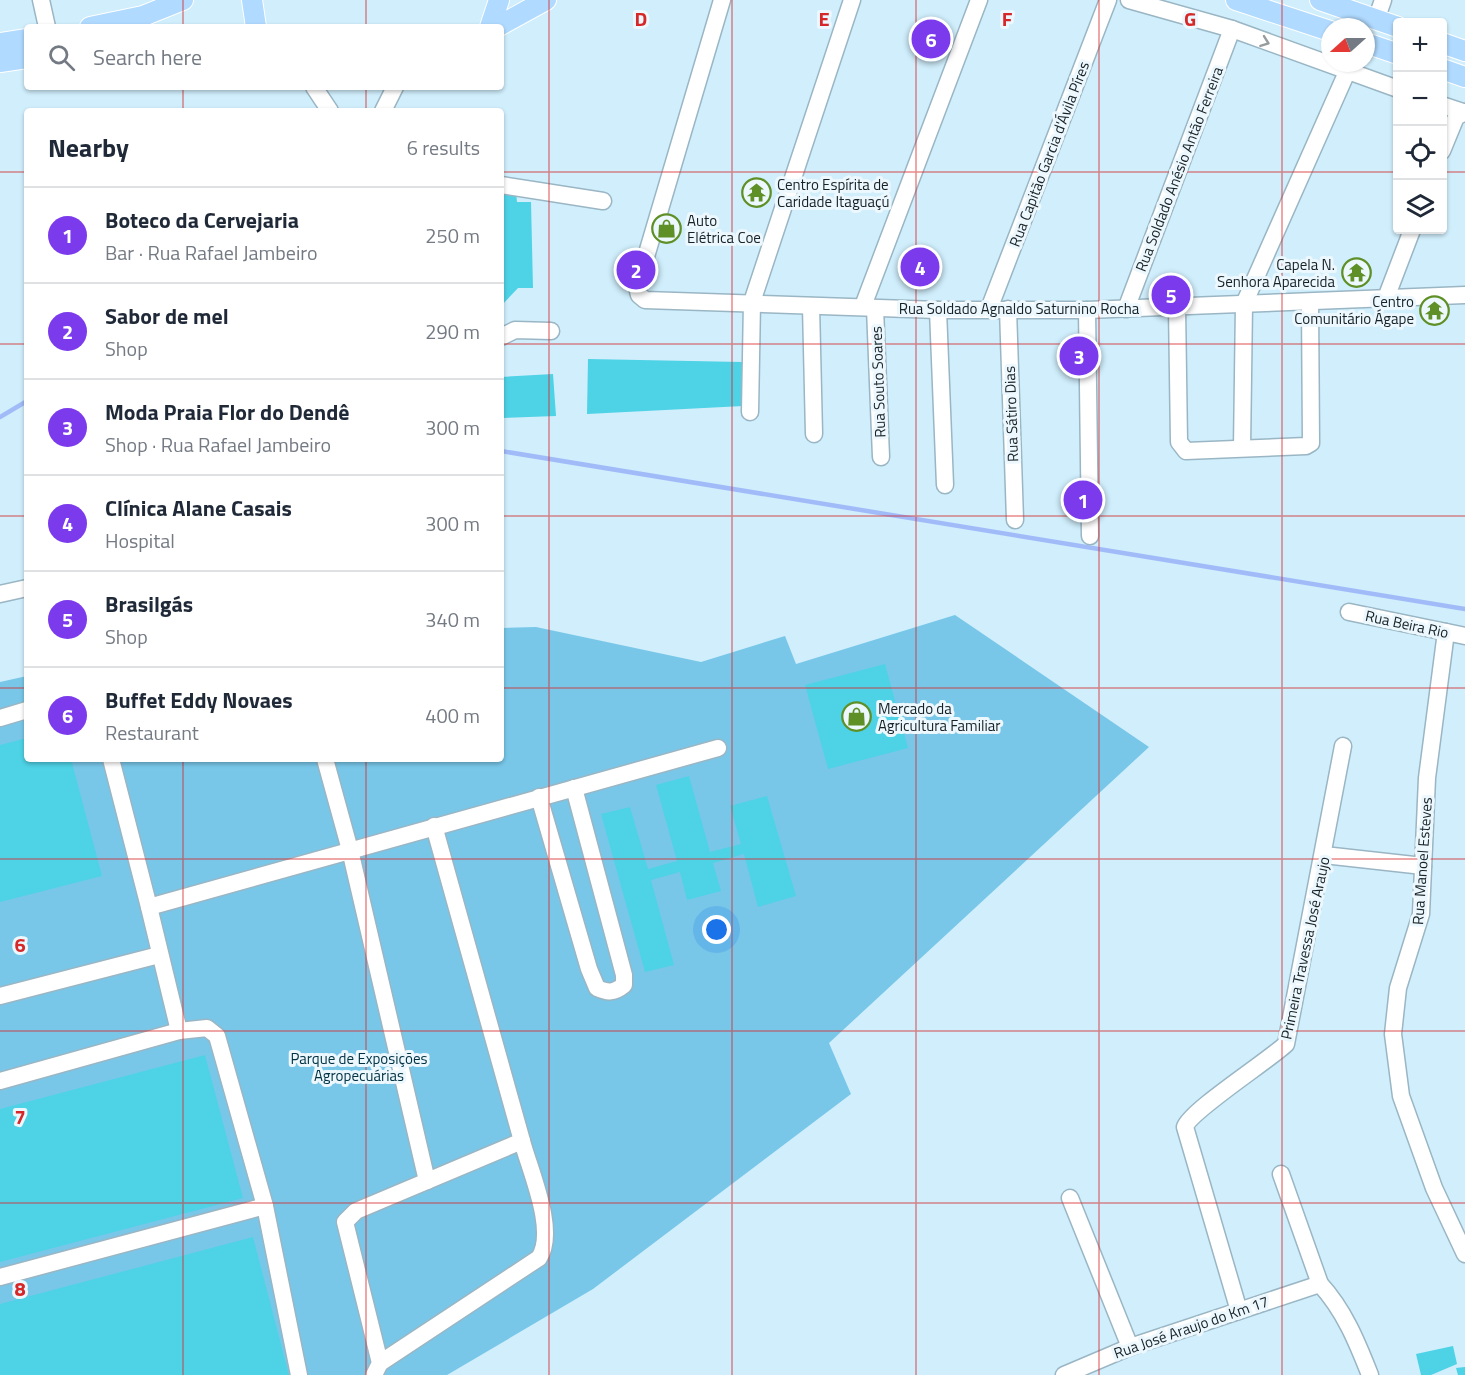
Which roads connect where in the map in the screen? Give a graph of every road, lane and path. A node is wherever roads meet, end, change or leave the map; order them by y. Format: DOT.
graph roads {
  1 [pos="41,0"];
  2 [pos="183,0"];
  3 [pos="252,0"];
  4 [pos="499,0"];
  5 [pos="546,0"];
  6 [pos="722,0"];
  7 [pos="852,0"];
  8 [pos="979,0"];
  9 [pos="1108,0"];
  10 [pos="1129,0"];
  11 [pos="1236,0"];
  12 [pos="1320,0"];
  13 [pos="1383,0"];
  14 [pos="1376,20"];
  15 [pos="46,24"];
  16 [pos="104,24"];
  17 [pos="256,24"];
  18 [pos="491,24"];
  19 [pos="502,24"];
  20 [pos="1393,25"];
  21 [pos="1321,28"];
  22 [pos="1232,29"];
  23 [pos="24,39"];
  24 [pos="0,43"];
  25 [pos="1447,44"];
  26 [pos="1375,46"];
  27 [pos="1465,51"];
  28 [pos="1393,52"];
  29 [pos="24,59"];
  30 [pos="1321,62"];
  31 [pos="0,63"];
  32 [pos="1447,70"];
  33 [pos="1347,72"];
  34 [pos="1465,77"];
  35 [pos="1393,87"];
  36 [pos="316,90"];
  37 [pos="394,90"];
  38 [pos="1447,106"];
  39 [pos="328,108"];
  40 [pos="384,108"];
  41 [pos="1464,112"];
  42 [pos="1447,141"];
  43 [pos="504,185"];
  44 [pos="603,201"];
  45 [pos="1410,234"];
  46 [pos="1465,295"];
  47 [pos="1386,298"];
  48 [pos="752,303"];
  49 [pos="1310,303"];
  50 [pos="1244,304"];
  51 [pos="811,306"];
  52 [pos="869,307"];
  53 [pos="1177,307"];
  54 [pos="989,309"];
  55 [pos="1008,309"];
  56 [pos="1126,309"];
  57 [pos="938,310"];
  58 [pos="1087,310"];
  59 [pos="551,331"];
  60 [pos="504,336"];
  61 [pos="750,412"];
  62 [pos="814,434"];
  63 [pos="1242,448"];
  64 [pos="881,457"];
  65 [pos="945,485"];
  66 [pos="1015,520"];
  67 [pos="1090,536"];
  68 [pos="24,589"];
  69 [pos="0,594"];
  70 [pos="1349,612"];
  71 [pos="1446,632"];
  72 [pos="1465,636"];
  73 [pos="24,711"];
  74 [pos="0,718"];
  75 [pos="1343,746"];
  76 [pos="718,748"];
  77 [pos="112,762"];
  78 [pos="326,762"];
  79 [pos="574,788"];
  80 [pos="539,797"];
  81 [pos="434,826"];
  82 [pos="350,850"];
  83 [pos="1324,855"];
  84 [pos="1423,866"];
  85 [pos="149,907"];
  86 [pos="159,955"];
  87 [pos="0,996"];
  88 [pos="180,1031"];
  89 [pos="0,1081"];
  90 [pos="522,1142"];
  91 [pos="1281,1174"];
  92 [pos="427,1180"];
  93 [pos="1070,1198"];
  94 [pos="265,1206"];
  95 [pos="1465,1254"];
  96 [pos="0,1277"];
  97 [pos="1320,1284"];
  98 [pos="1239,1311"];
  99 [pos="1130,1347"];
  100 [pos="377,1369"];
  101 [pos="299,1375"];
  102 [pos="1064,1375"];
  103 [pos="1370,1375"];
  1 -- 15 [label="street"];
  2 -- 16 [label="main road"];
  3 -- 17 [label="main road"];
  4 -- 18 [label="main road"];
  5 -- 19 [label="main road"];
  6 -- 48 [label="street, Rua Soldado Agnaldo Saturnino Rocha"];
  7 -- 48 [label="street"];
  8 -- 52 [label="street"];
  9 -- 54 [label="street, Rua Capitão Garcia d'Ávila Píres"];
  10 -- 22 [label="street"];
  11 -- 21 [label="main road"];
  12 -- 14 [label="main road"];
  13 -- 14 [label="street"];
  14 -- 20 [label="main road"];
  22 -- 30 [label="street, one-way"];
  22 -- 56 [label="street, Rua Soldado Anésio Antão Ferreira"];
  23 -- 24 [label="main road"];
  25 -- 27 [label="main road"];
  26 -- 28 [label="main road"];
  29 -- 31 [label="main road"];
  32 -- 34 [label="main road"];
  33 -- 35 [label="street"];
  33 -- 50 [label="street"];
  36 -- 39 [label="street"];
  37 -- 40 [label="street"];
  38 -- 41 [label="street"];
  41 -- 42 [label="street"];
  43 -- 44 [label="street"];
  45 -- 47 [label="street"];
  46 -- 47 [label="street, Rua Soldado Agnaldo Saturnino Rocha"];
  47 -- 49 [label="street, Rua Soldado Agnaldo Saturnino Rocha"];
  48 -- 51 [label="street, Rua Soldado Agnaldo Saturnino Rocha"];
  48 -- 61 [label="street"];
  49 -- 50 [label="street, Rua Soldado Agnaldo Saturnino Rocha"];
  49 -- 63 [label="street"];
  50 -- 53 [label="street, Rua Soldado Agnaldo Saturnino Rocha"];
  50 -- 63 [label="street"];
  51 -- 52 [label="street, Rua Soldado Agnaldo Saturnino Rocha"];
  51 -- 62 [label="street"];
  52 -- 57 [label="street, Rua Soldado Agnaldo Saturnino Rocha"];
  52 -- 64 [label="street, Rua Souto Soares"];
  53 -- 56 [label="street, Rua Soldado Agnaldo Saturnino Rocha"];
  53 -- 63 [label="street"];
  54 -- 55 [label="street, Rua Soldado Agnaldo Saturnino Rocha"];
  54 -- 57 [label="street, Rua Soldado Agnaldo Saturnino Rocha"];
  55 -- 58 [label="street, Rua Soldado Agnaldo Saturnino Rocha"];
  55 -- 66 [label="street, Rua Sátiro Dias"];
  56 -- 58 [label="street, Rua Soldado Agnaldo Saturnino Rocha"];
  57 -- 65 [label="street"];
  58 -- 67 [label="street"];
  59 -- 60 [label="street"];
  68 -- 69 [label="street"];
  70 -- 71 [label="street, Rua Beira Rio"];
  71 -- 72 [label="street, Rua Beira Rio"];
  71 -- 84 [label="street, Rua Manoel Esteves"];
  73 -- 74 [label="street"];
  75 -- 83 [label="street, Primeira Travessa José Araujo"];
  76 -- 79 [label="street"];
  77 -- 85 [label="street"];
  78 -- 82 [label="street"];
  79 -- 80 [label="street"];
  79 -- 80 [label="street"];
  80 -- 81 [label="street"];
  81 -- 82 [label="street"];
  81 -- 90 [label="street"];
  82 -- 85 [label="street"];
  82 -- 92 [label="street"];
  83 -- 84 [label="street"];
  83 -- 98 [label="street, Primeira Travessa José Araujo"];
  84 -- 95 [label="street, Rua Manoel Esteves"];
  85 -- 86 [label="street"];
  86 -- 87 [label="street"];
  86 -- 88 [label="street"];
  88 -- 89 [label="street"];
  88 -- 94 [label="street"];
  90 -- 92 [label="street"];
  90 -- 100 [label="street"];
  91 -- 97 [label="street"];
  92 -- 100 [label="street"];
  93 -- 99 [label="street"];
  94 -- 96 [label="street"];
  94 -- 101 [label="street"];
  97 -- 98 [label="street, Rua José Araujo do Km 17"];
  97 -- 103 [label="street"];
  98 -- 99 [label="street, Rua José Araujo do Km 17"];
  99 -- 102 [label="street, Rua José Araujo do Km 17"];
}
